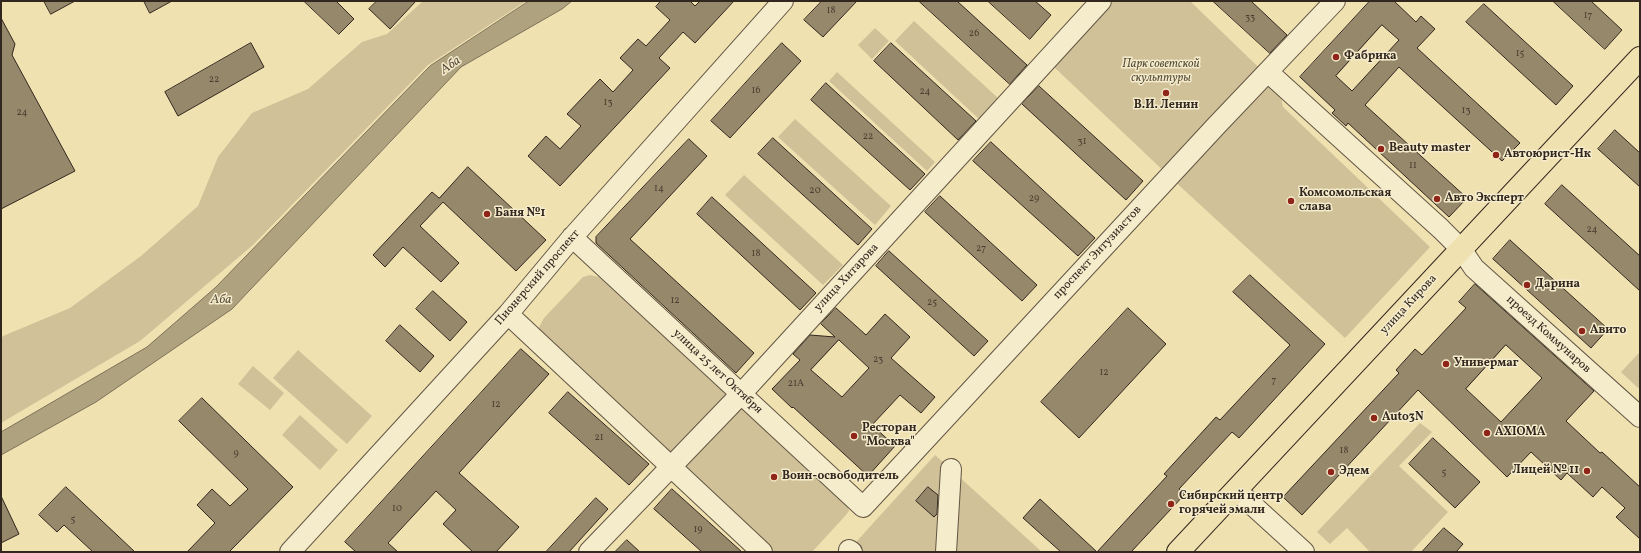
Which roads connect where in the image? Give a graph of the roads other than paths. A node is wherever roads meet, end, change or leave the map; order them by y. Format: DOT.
graph roads {
  1 [pos="783,1"];
  2 [pos="1101,1"];
  3 [pos="1335,1"];
  4 [pos="1640,58"];
  5 [pos="1268,72"];
  6 [pos="572,237"];
  7 [pos="1461,249"];
  8 [pos="508,314"];
  9 [pos="741,394"];
  10 [pos="1640,417"];
  11 [pos="670,467"];
  12 [pos="950,469"];
  13 [pos="1236,490"];
  14 [pos="863,507"];
  15 [pos="290,552"];
  16 [pos="589,552"];
  17 [pos="762,552"];
  18 [pos="946,552"];
  19 [pos="1178,552"];
  20 [pos="1304,552"];
  1 -- 6 [label="street, Пионерский проспект"];
  2 -- 9 [label="street, улица Хитарова"];
  3 -- 5 [label="street, проспект Энтузиастов"];
  4 -- 7 [label="main road, улица Кирова"];
  5 -- 7 [label="street, проезд Коммунаров"];
  5 -- 14 [label="street, проспект Энтузиастов"];
  6 -- 8 [label="street, Пионерский проспект"];
  6 -- 9 [label="street, улица 25 лет Октября"];
  7 -- 10 [label="street, проезд Коммунаров"];
  7 -- 13 [label="main road, улица Кирова"];
  8 -- 11 [label="street"];
  8 -- 15 [label="street, Пионерский проспект"];
  9 -- 11 [label="street, улица Хитарова"];
  9 -- 14 [label="street, улица 25 лет Октября"];
  11 -- 16 [label="street, улица Хитарова"];
  11 -- 17 [label="street"];
  12 -- 18 [label="street"];
  13 -- 19 [label="main road, улица Кирова"];
  13 -- 20 [label="street"];
}
